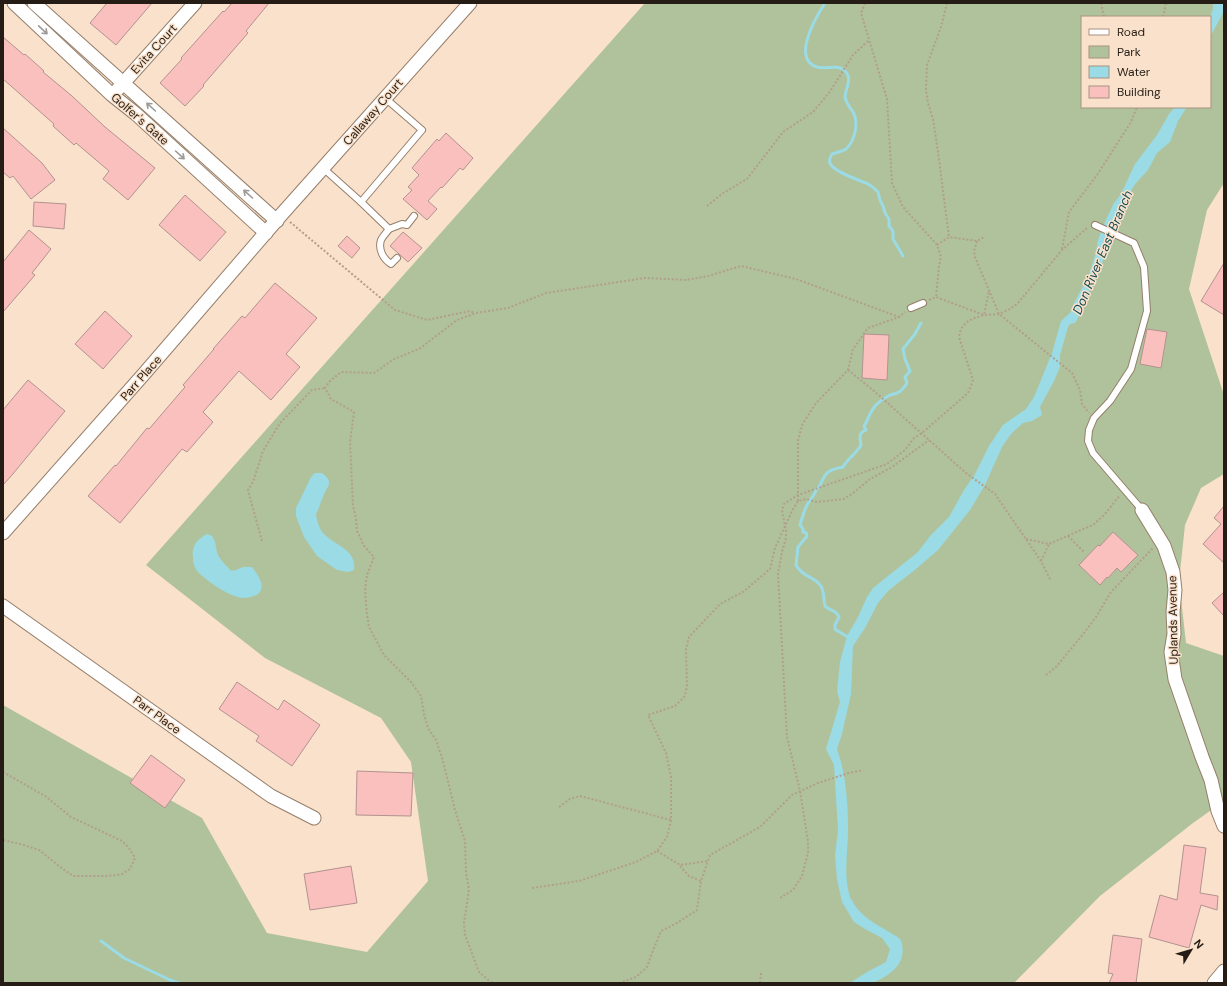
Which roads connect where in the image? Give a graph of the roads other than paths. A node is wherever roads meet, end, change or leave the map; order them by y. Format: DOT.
graph roads {
  1 [pos="14,3"];
  2 [pos="34,3"];
  3 [pos="195,3"];
  4 [pos="470,3"];
  5 [pos="123,82"];
  6 [pos="112,95"];
  7 [pos="385,98"];
  8 [pos="323,168"];
  9 [pos="361,202"];
  10 [pos="414,216"];
  11 [pos="279,218"];
  12 [pos="1095,225"];
  13 [pos="389,229"];
  14 [pos="266,232"];
  15 [pos="397,258"];
  16 [pos="923,303"];
  17 [pos="910,308"];
  18 [pos="1142,510"];
  19 [pos="3,533"];
  20 [pos="3,606"];
  21 [pos="314,818"];
  22 [pos="1224,826"];
  23 [pos="1224,971"];
  24 [pos="1214,983"];
  1 -- 6 [label="street, Golfer's Gate, one-way"];
  2 -- 5 [label="street, Golfer's Gate"];
  3 -- 5 [label="street, Evita Court"];
  4 -- 7 [label="street, Callaway Court"];
  5 -- 6 [label="street, Evita Court"];
  11 -- 5 [label="street, Golfer's Gate, one-way"];
  6 -- 14 [label="street, Golfer's Gate, one-way"];
  7 -- 8 [label="street, Callaway Court"];
  7 -- 9 [label="lane"];
  8 -- 9 [label="lane"];
  8 -- 11 [label="street, Callaway Court"];
  9 -- 13 [label="lane"];
  10 -- 13 [label="lane"];
  11 -- 14 [label="street, Parr Place"];
  12 -- 18 [label="lane"];
  13 -- 15 [label="lane"];
  14 -- 19 [label="street, Parr Place"];
  16 -- 17 [label="lane"];
  18 -- 22 [label="street, Uplands Avenue"];
  20 -- 21 [label="street, Parr Place"];
  23 -- 24 [label="street"];
}
